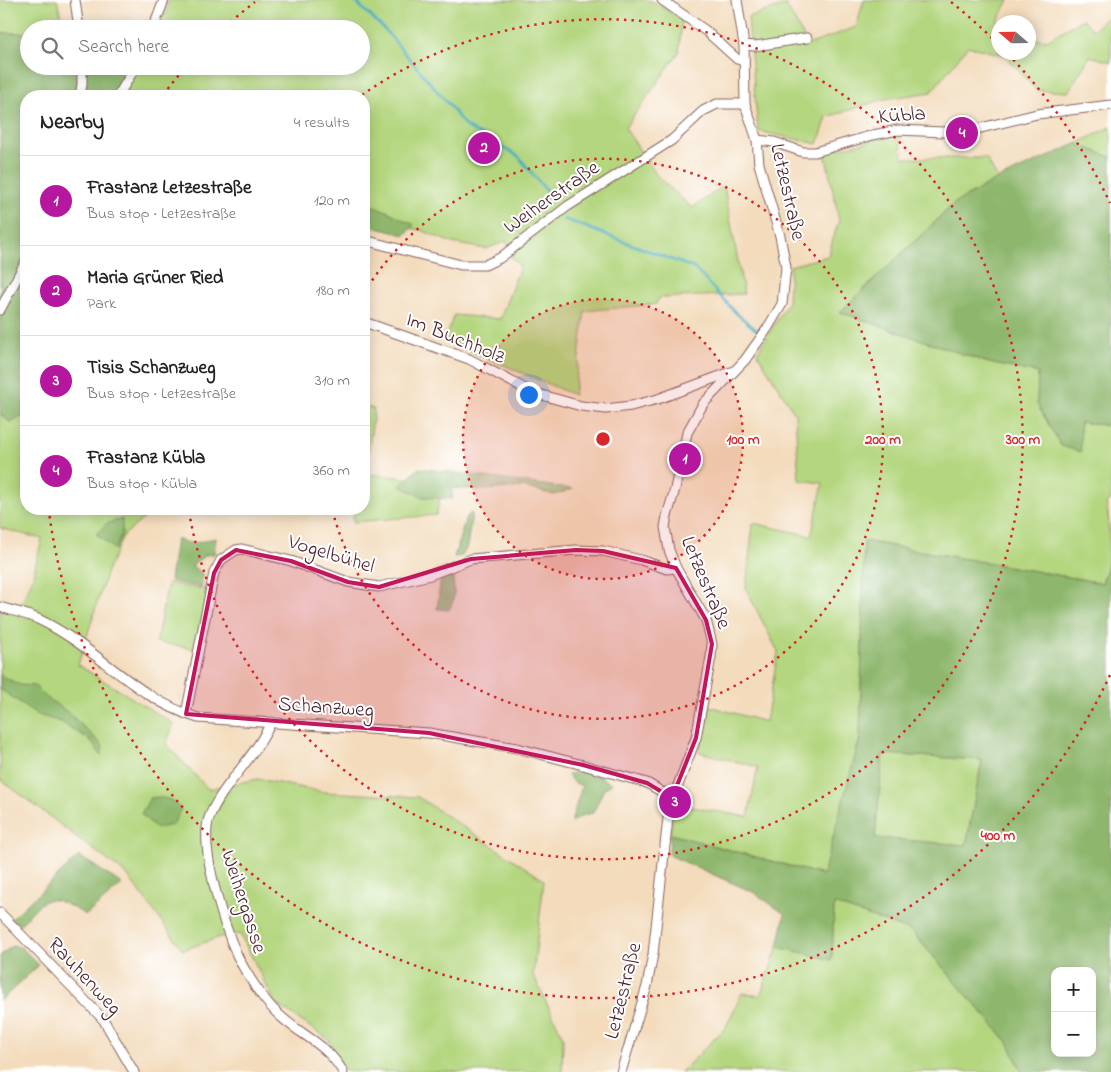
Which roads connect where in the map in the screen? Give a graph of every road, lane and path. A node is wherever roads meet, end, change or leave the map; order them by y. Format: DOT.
graph roads {
  1 [pos="75,0"];
  2 [pos="164,0"];
  3 [pos="662,0"];
  4 [pos="737,0"];
  5 [pos="78,20"];
  6 [pos="156,20"];
  7 [pos="807,38"];
  8 [pos="744,45"];
  9 [pos="744,61"];
  10 [pos="81,75"];
  11 [pos="131,75"];
  12 [pos="80,90"];
  13 [pos="122,90"];
  14 [pos="745,104"];
  15 [pos="1111,105"];
  16 [pos="757,140"];
  17 [pos="370,242"];
  18 [pos="20,272"];
  19 [pos="0,310"];
  20 [pos="370,324"];
  21 [pos="734,371"];
  22 [pos="676,568"];
  23 [pos="0,607"];
  24 [pos="186,714"];
  25 [pos="271,722"];
  26 [pos="672,798"];
  27 [pos="0,912"];
  28 [pos="134,1072"];
  29 [pos="343,1072"];
  30 [pos="621,1072"];
  1 -- 5 [label="street"];
  2 -- 6 [label="street"];
  3 -- 9 [label="street"];
  4 -- 8 [label="street, Letzestraße"];
  7 -- 8 [label="street"];
  8 -- 9 [label="street, Letzestraße"];
  9 -- 14 [label="street, Letzestraße"];
  10 -- 12 [label="street"];
  11 -- 13 [label="street"];
  14 -- 16 [label="street, Letzestraße"];
  14 -- 17 [label="street, Weiherstraße"];
  15 -- 16 [label="street, Kübla"];
  16 -- 21 [label="street, Letzestraße"];
  18 -- 19 [label="street"];
  20 -- 21 [label="street, Im Buchholz"];
  21 -- 22 [label="street, Letzestraße"];
  22 -- 24 [label="street, Vogelbühel"];
  22 -- 26 [label="street, Letzestraße"];
  23 -- 24 [label="street, Schanzweg"];
  24 -- 25 [label="street, Schanzweg"];
  25 -- 26 [label="street, Schanzweg"];
  25 -- 29 [label="street, Weihergasse"];
  26 -- 30 [label="street, Letzestraße"];
  27 -- 28 [label="street, Rauhenweg"];
}
